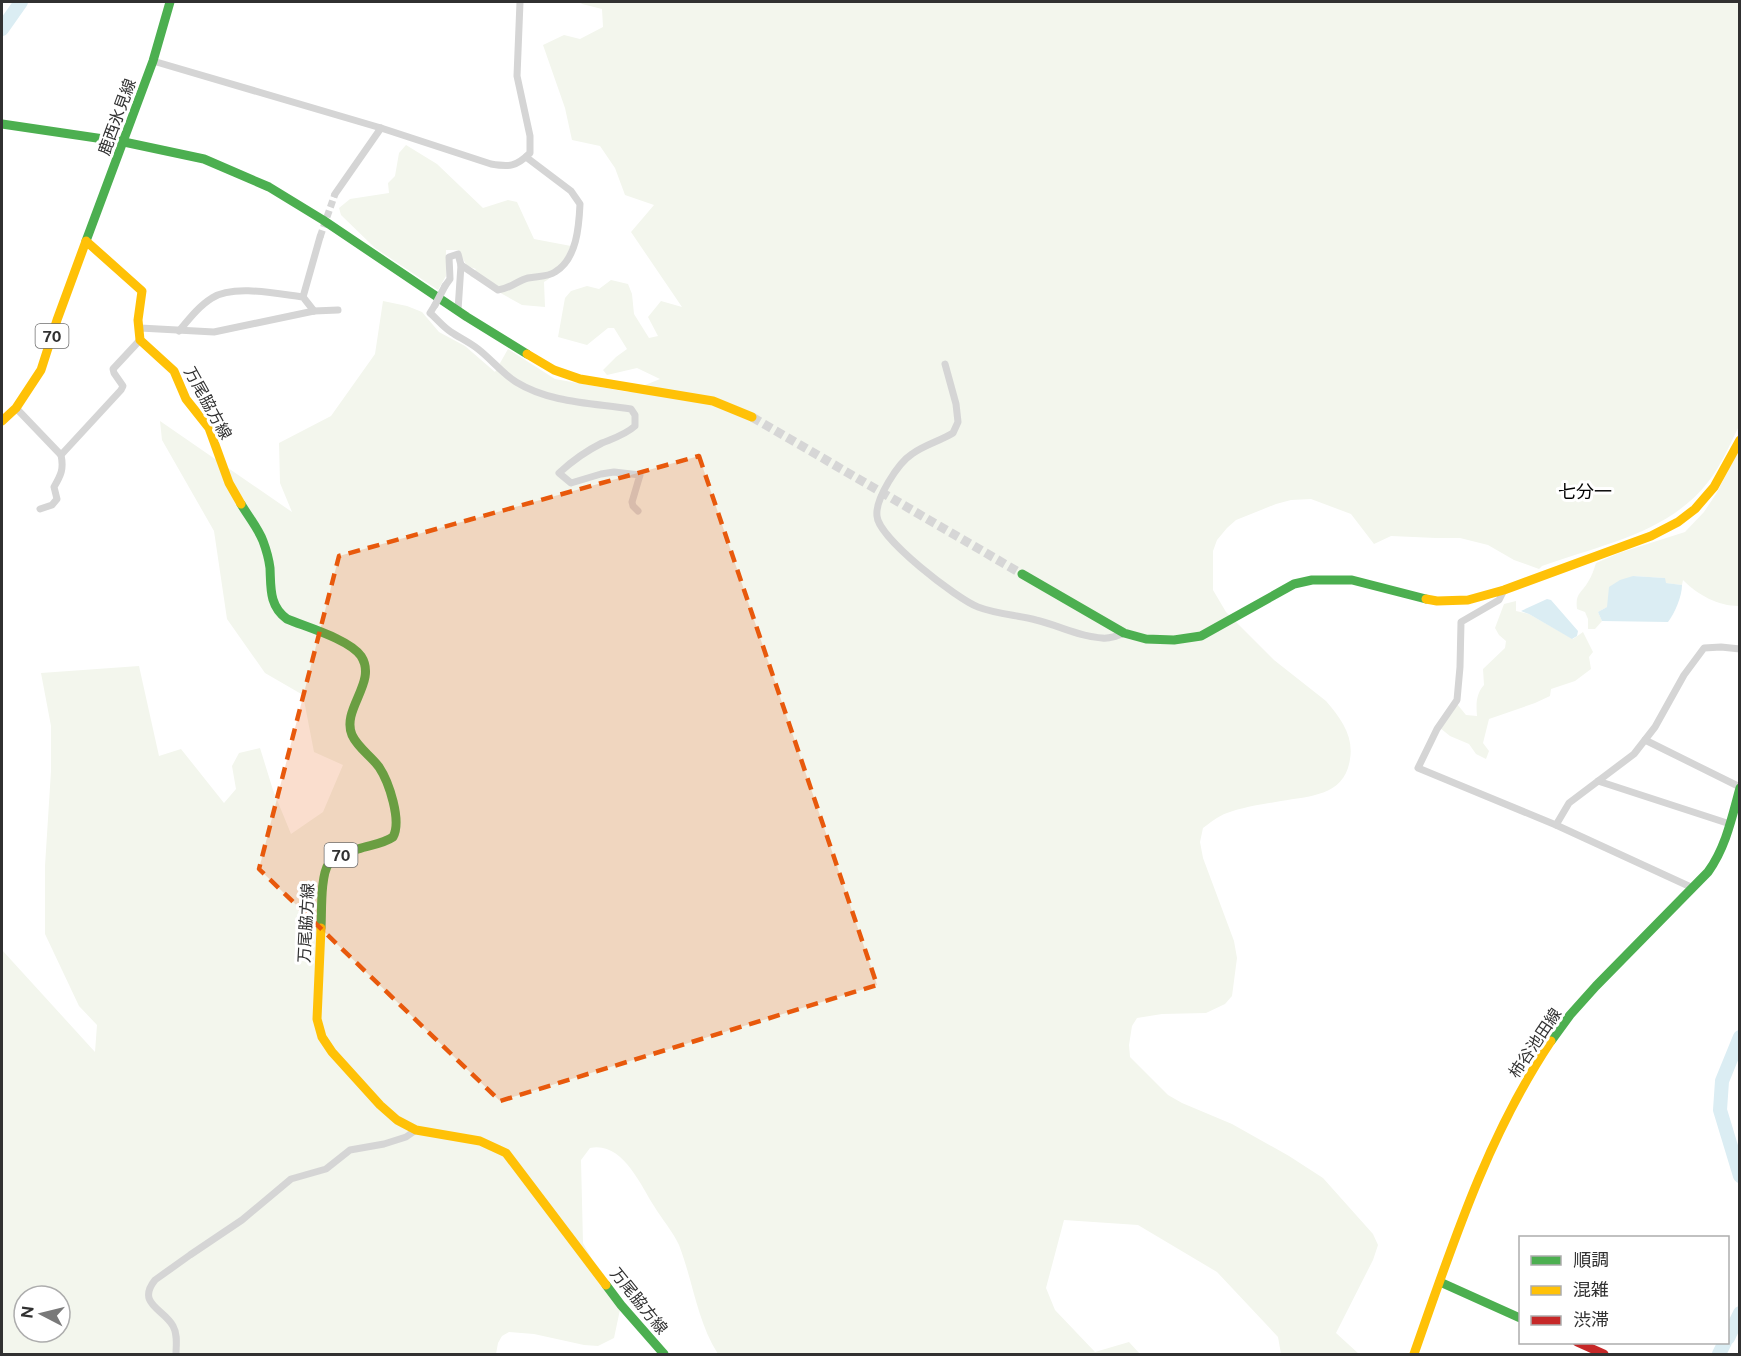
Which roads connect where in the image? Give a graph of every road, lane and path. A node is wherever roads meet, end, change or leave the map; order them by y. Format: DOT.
graph roads {
  1 [pos="170,2"];
  2 [pos="520,2"];
  3 [pos="153,61"];
  4 [pos="2,124"];
  5 [pos="381,128"];
  6 [pos="124,142"];
  7 [pos="526,157"];
  8 [pos="335,194"];
  9 [pos="320,237"];
  10 [pos="86,241"];
  11 [pos="461,265"];
  12 [pos="303,297"];
  13 [pos="338,310"];
  14 [pos="458,310"];
  15 [pos="314,311"];
  16 [pos="140,328"];
  17 [pos="179,331"];
  18 [pos="140,340"];
  19 [pos="945,364"];
  20 [pos="16,408"];
  21 [pos="752,417"];
  22 [pos="2,421"];
  23 [pos="1740,440"];
  24 [pos="61,455"];
  25 [pos="40,509"];
  26 [pos="638,511"];
  27 [pos="1022,574"];
  28 [pos="1503,590"];
  29 [pos="1124,633"];
  30 [pos="1740,649"];
  31 [pos="1645,740"];
  32 [pos="1598,781"];
  33 [pos="1740,788"];
  34 [pos="1730,824"];
  35 [pos="1556,825"];
  36 [pos="1693,888"];
  37 [pos="416,1130"];
  38 [pos="1440,1282"];
  39 [pos="1519,1317"];
  40 [pos="1582,1344"];
  41 [pos="176,1354"];
  42 [pos="664,1354"];
  43 [pos="1414,1354"];
  44 [pos="1604,1354"];
  1 -- 3 [label="main road, 鹿西氷見線"];
  2 -- 7 [label="street"];
  3 -- 5 [label="street"];
  3 -- 6 [label="main road, 鹿西氷見線"];
  4 -- 6 [label="main road"];
  5 -- 7 [label="street"];
  5 -- 8 [label="street"];
  6 -- 10 [label="main road, 鹿西氷見線"];
  6 -- 14 [label="main road"];
  7 -- 11 [label="street"];
  9 -- 12 [label="street"];
  10 -- 16 [label="main road"];
  10 -- 20 [label="main road, 70"];
  11 -- 14 [label="street"];
  11 -- 26 [label="street, bridge"];
  12 -- 15 [label="street"];
  12 -- 17 [label="street"];
  13 -- 15 [label="street"];
  14 -- 21 [label="main road"];
  15 -- 17 [label="street"];
  16 -- 17 [label="street"];
  16 -- 18 [label="main road"];
  18 -- 24 [label="street"];
  18 -- 37 [label="main road, 万尾脇方線 / 70"];
  19 -- 29 [label="street"];
  20 -- 22 [label="main road, 70"];
  20 -- 24 [label="street"];
  23 -- 28 [label="main road"];
  24 -- 25 [label="street"];
  27 -- 29 [label="main road"];
  28 -- 29 [label="main road"];
  28 -- 35 [label="street"];
  30 -- 31 [label="street"];
  31 -- 32 [label="street"];
  31 -- 33 [label="street"];
  32 -- 34 [label="street"];
  32 -- 35 [label="street"];
  33 -- 34 [label="main road, 柿谷池田線"];
  34 -- 36 [label="main road, 柿谷池田線"];
  35 -- 36 [label="street"];
  36 -- 38 [label="main road, 柿谷池田線"];
  37 -- 41 [label="street"];
  37 -- 42 [label="main road, 万尾脇方線 / 70"];
  38 -- 39 [label="main road"];
  38 -- 43 [label="main road, 柿谷池田線"];
  40 -- 44 [label="main road"];
}
